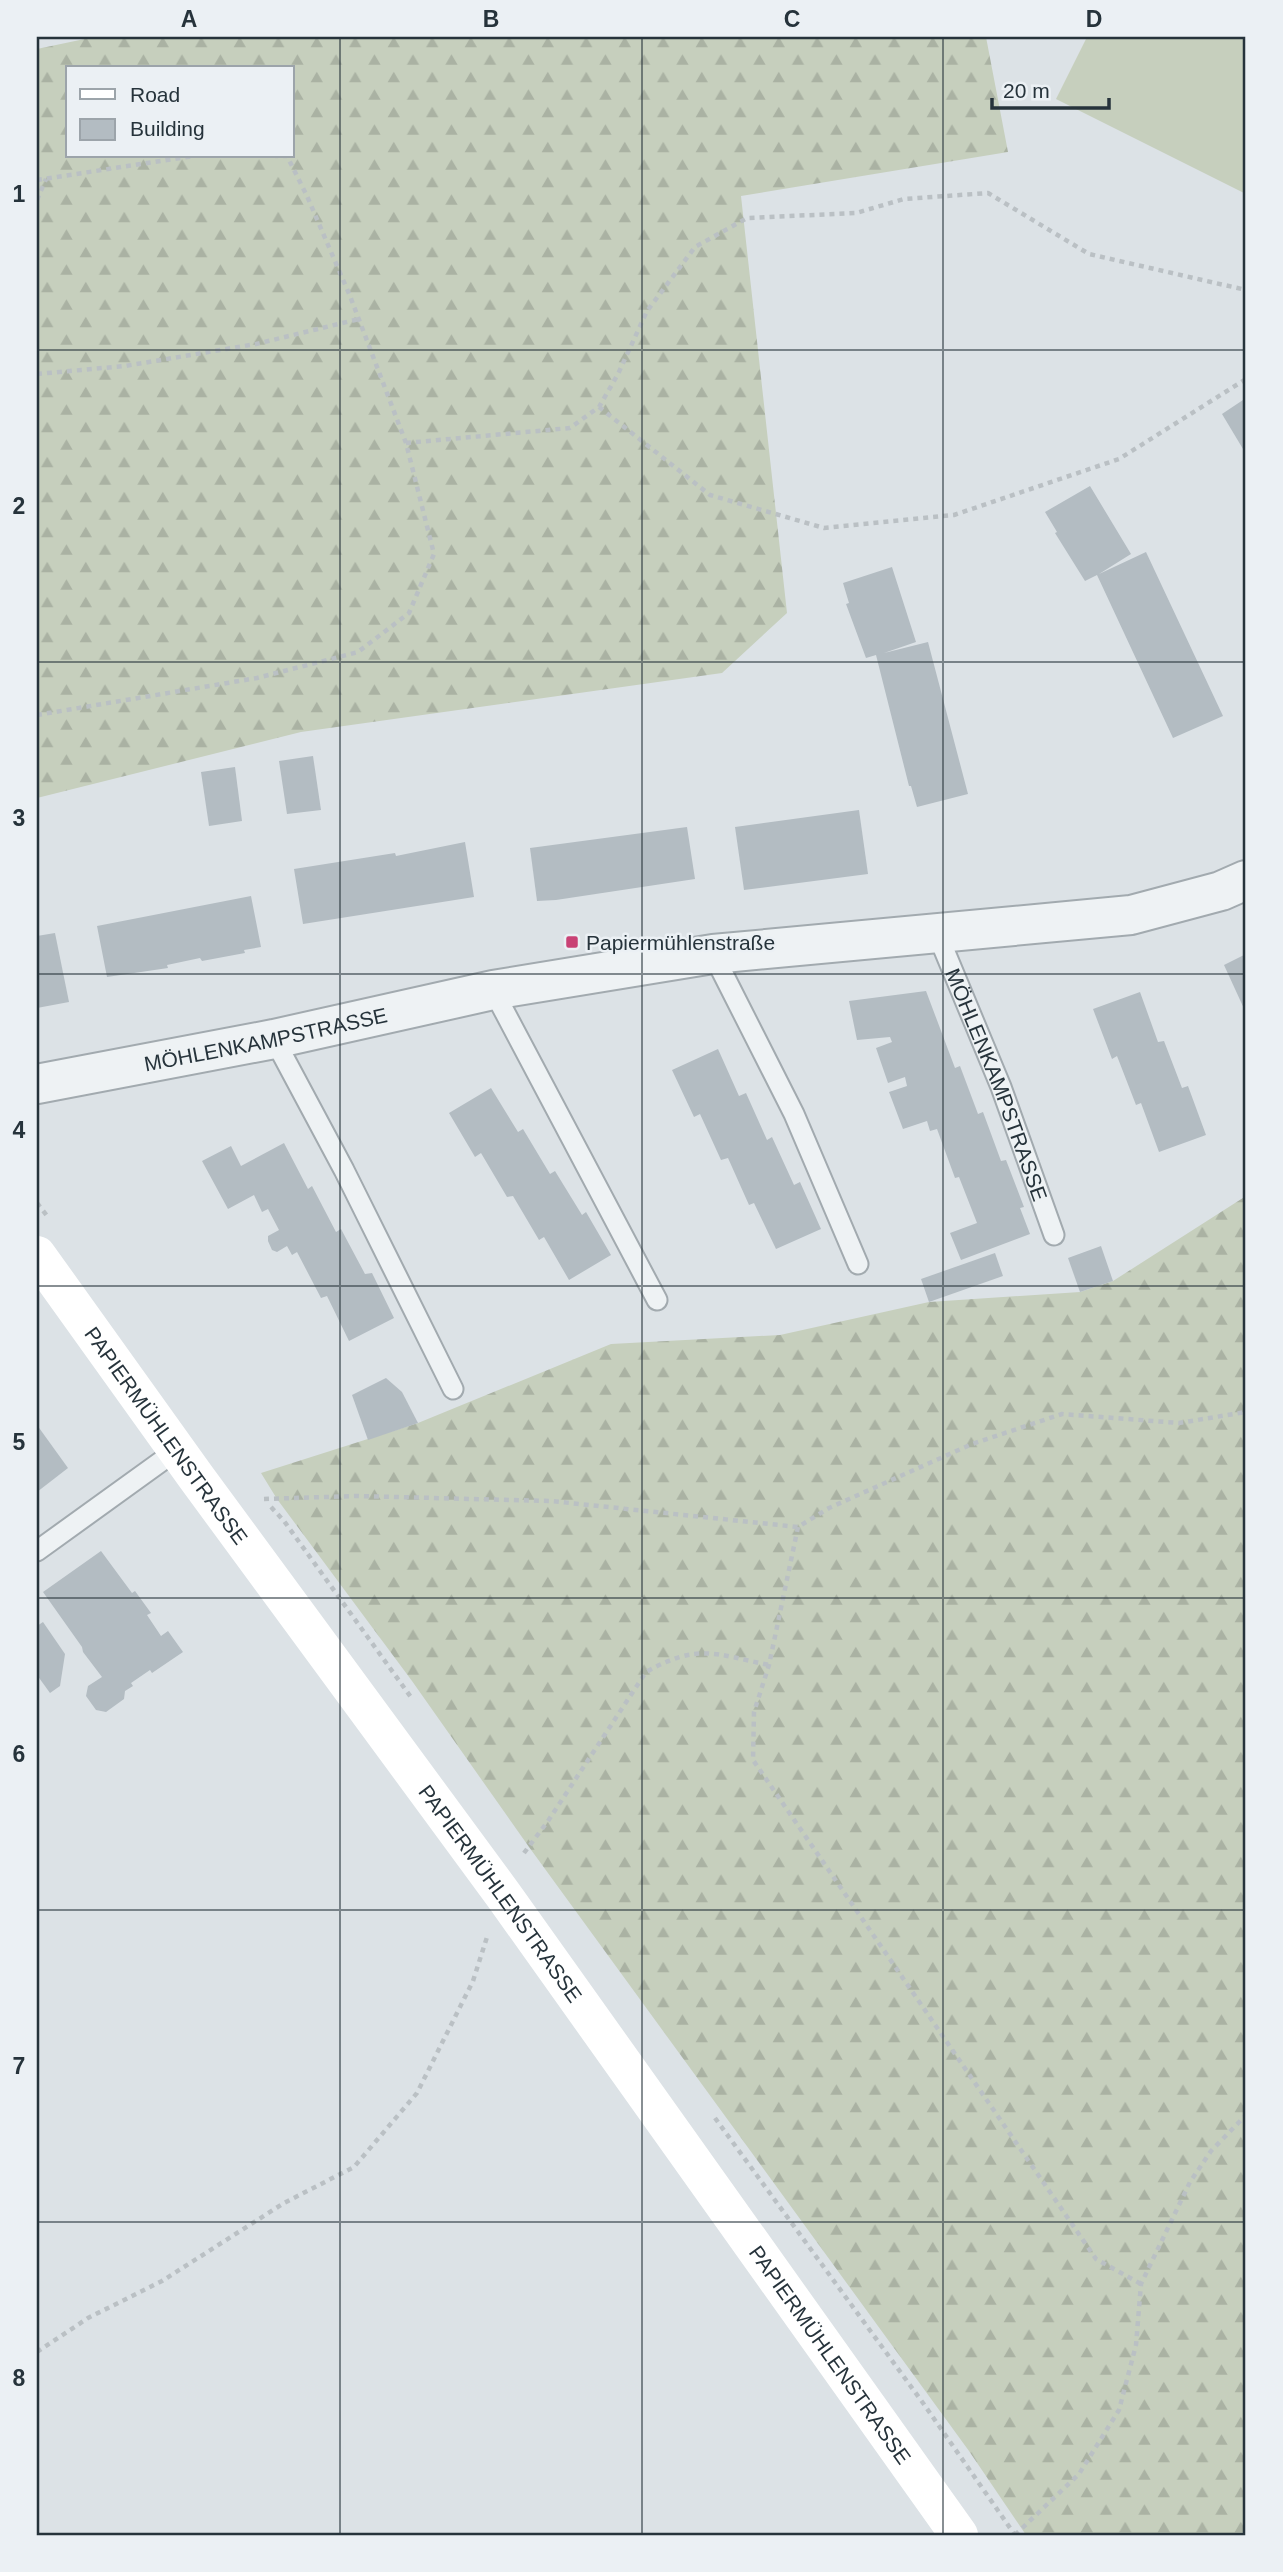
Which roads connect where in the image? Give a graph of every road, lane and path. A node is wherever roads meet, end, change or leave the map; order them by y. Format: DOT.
graph roads {
  1 [pos="180,158"];
  2 [pos="288,158"];
  3 [pos="46,179"];
  4 [pos="37,180"];
  5 [pos="37,200"];
  6 [pos="1246,290"];
  7 [pos="359,319"];
  8 [pos="37,374"];
  9 [pos="1246,379"];
  10 [pos="599,407"];
  11 [pos="406,443"];
  12 [pos="37,715"];
  13 [pos="1246,880"];
  14 [pos="937,933"];
  15 [pos="713,954"];
  16 [pos="493,990"];
  17 [pos="274,1040"];
  18 [pos="37,1084"];
  19 [pos="1054,1235"];
  20 [pos="37,1255"];
  21 [pos="858,1264"];
  22 [pos="657,1300"];
  23 [pos="453,1389"];
  24 [pos="1246,1412"];
  25 [pos="177,1450"];
  26 [pos="798,1527"];
  27 [pos="37,1551"];
  28 [pos="769,1665"];
  29 [pos="414,1701"];
  30 [pos="517,1844"];
  31 [pos="524,1853"];
  32 [pos="532,1864"];
  33 [pos="488,1932"];
  34 [pos="709,2110"];
  35 [pos="1246,2115"];
  36 [pos="1141,2284"];
  37 [pos="37,2353"];
  38 [pos="959,2535"];
  39 [pos="1015,2535"];
  1 -- 3 [label="path"];
  2 -- 7 [label="path"];
  3 -- 4 [label="path"];
  3 -- 5 [label="path"];
  6 -- 10 [label="path"];
  7 -- 8 [label="path"];
  7 -- 11 [label="path"];
  9 -- 10 [label="path"];
  10 -- 11 [label="path"];
  11 -- 12 [label="path"];
  13 -- 14 [label="street, MÖHLENKAMPSTRASSE"];
  14 -- 15 [label="street, MÖHLENKAMPSTRASSE"];
  14 -- 19 [label="lane, MÖHLENKAMPSTRASSE"];
  15 -- 16 [label="street, MÖHLENKAMPSTRASSE"];
  15 -- 21 [label="lane"];
  16 -- 17 [label="street, MÖHLENKAMPSTRASSE"];
  16 -- 22 [label="lane"];
  17 -- 18 [label="street, MÖHLENKAMPSTRASSE"];
  17 -- 23 [label="lane"];
  20 -- 25 [label="main road, PAPIERMÜHLENSTRASSE"];
  24 -- 26 [label="path"];
  25 -- 27 [label="lane"];
  25 -- 38 [label="main road, PAPIERMÜHLENSTRASSE"];
  26 -- 28 [label="path"];
  26 -- 29 [label="path"];
  28 -- 31 [label="path"];
  28 -- 36 [label="path"];
  30 -- 31 [label="path"];
  31 -- 32 [label="path"];
  33 -- 37 [label="path"];
  34 -- 39 [label="path"];
  35 -- 36 [label="path"];
  36 -- 39 [label="path"];
}
